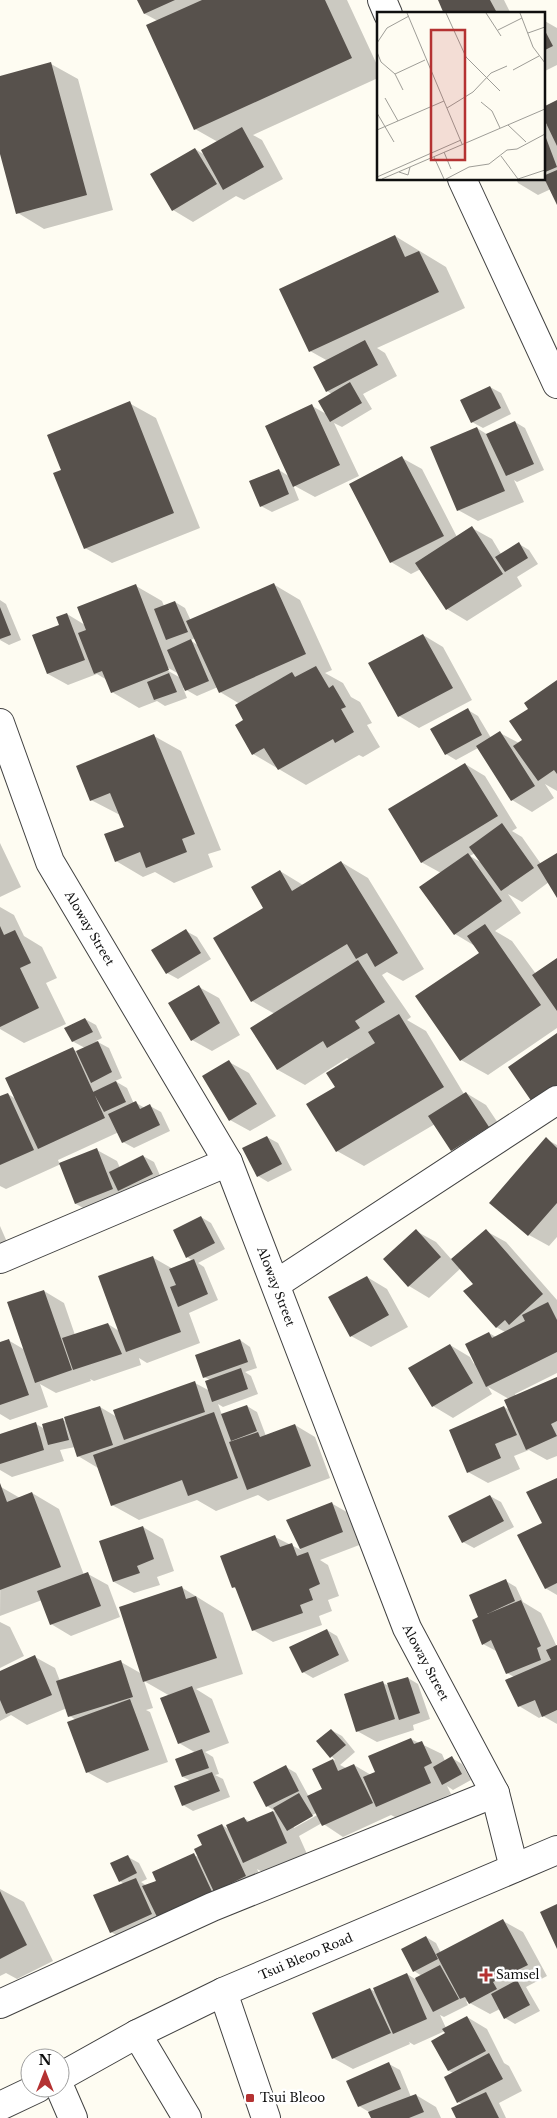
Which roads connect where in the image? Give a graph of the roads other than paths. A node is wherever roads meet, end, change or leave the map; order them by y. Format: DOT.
graph roads {
  1 [pos="382,0"];
  2 [pos="387,12"];
  3 [pos="462,180"];
  4 [pos="557,384"];
  5 [pos="0,723"];
  6 [pos="557,1100"];
  7 [pos="228,1162"];
  8 [pos="0,1259"];
  9 [pos="276,1284"];
  10 [pos="495,1793"];
  11 [pos="557,1850"];
  12 [pos="514,1868"];
  13 [pos="223,1992"];
  14 [pos="0,2004"];
  15 [pos="137,2034"];
  16 [pos="70,2071"];
  17 [pos="20,2097"];
  18 [pos="64,2098"];
  19 [pos="0,2106"];
  20 [pos="73,2118"];
  21 [pos="186,2118"];
  22 [pos="266,2118"];
  1 -- 2 [label="street"];
  3 -- 4 [label="street"];
  5 -- 7 [label="street, Aloway Street"];
  6 -- 9 [label="street"];
  7 -- 8 [label="street"];
  7 -- 9 [label="street, Aloway Street"];
  9 -- 10 [label="street, Aloway Street"];
  10 -- 12 [label="street, Aloway Street"];
  10 -- 14 [label="street"];
  11 -- 12 [label="street, Tsui Bleoo Road"];
  12 -- 13 [label="street, Tsui Bleoo Road"];
  13 -- 15 [label="street, Tsui Bleoo Road"];
  13 -- 22 [label="street"];
  15 -- 16 [label="street, Tsui Bleoo Road"];
  15 -- 21 [label="street"];
  17 -- 19 [label="street"];
  18 -- 20 [label="street"];
}
